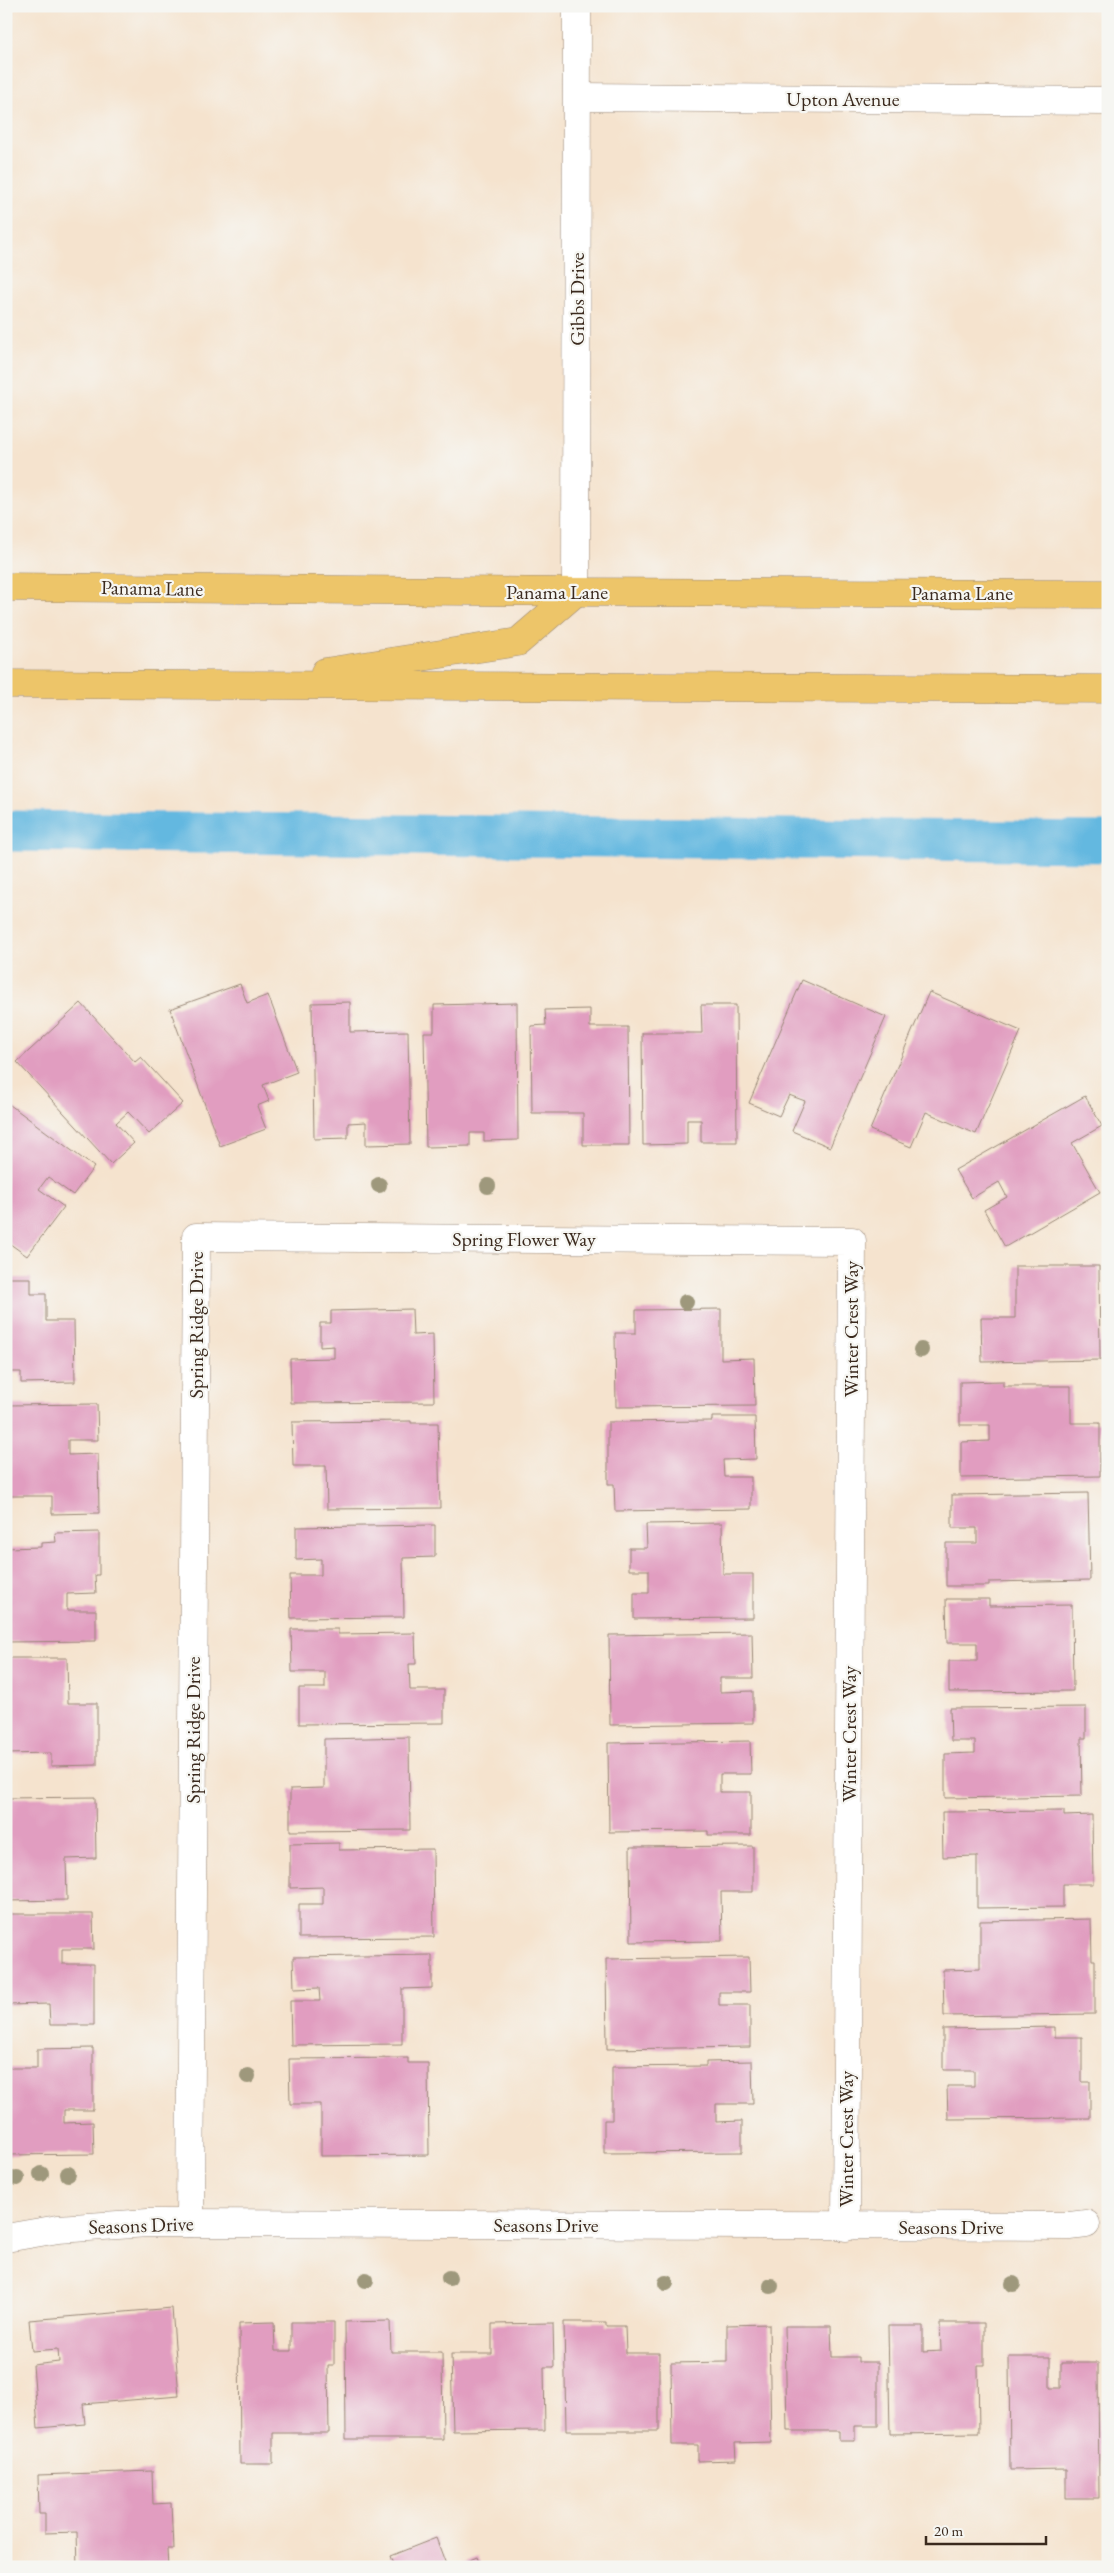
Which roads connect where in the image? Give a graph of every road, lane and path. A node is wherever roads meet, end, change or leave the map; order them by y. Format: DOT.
graph roads {
  1 [pos="577,6"];
  2 [pos="578,97"];
  3 [pos="1108,101"];
  4 [pos="6,586"];
  5 [pos="576,592"];
  6 [pos="1108,594"];
  7 [pos="6,684"];
  8 [pos="242,685"];
  9 [pos="1108,689"];
  10 [pos="196,1237"];
  11 [pos="852,1241"];
  12 [pos="190,2223"];
  13 [pos="1086,2224"];
  14 [pos="846,2227"];
  15 [pos="6,2238"];
  1 -- 2 [label="street, Gibbs Drive"];
  2 -- 3 [label="street, Upton Avenue"];
  2 -- 5 [label="street, Gibbs Drive"];
  4 -- 5 [label="main road, Panama Lane"];
  5 -- 6 [label="main road, Panama Lane"];
  5 -- 8 [label="main road"];
  7 -- 8 [label="main road"];
  8 -- 9 [label="main road"];
  10 -- 11 [label="street, Spring Flower Way"];
  10 -- 12 [label="street, Spring Ridge Drive"];
  11 -- 14 [label="street, Winter Crest Way"];
  12 -- 14 [label="street, Seasons Drive"];
  12 -- 15 [label="street, Seasons Drive"];
  13 -- 14 [label="street, Seasons Drive"];
}
